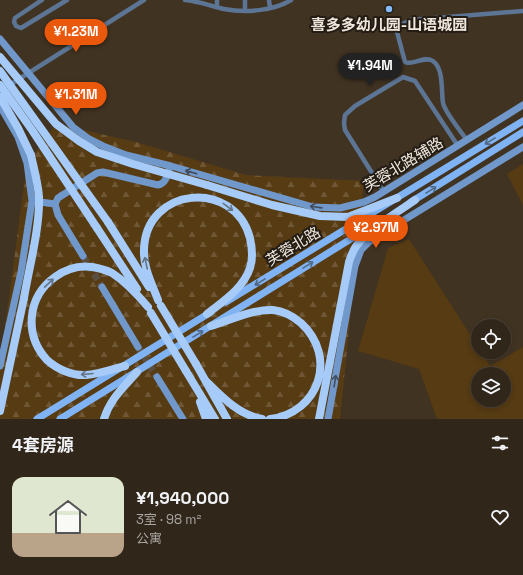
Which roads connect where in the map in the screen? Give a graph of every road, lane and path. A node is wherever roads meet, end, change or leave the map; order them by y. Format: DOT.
graph roads {
  1 [pos="42,0"];
  2 [pos="67,0"];
  3 [pos="144,0"];
  4 [pos="185,0"];
  5 [pos="191,0"];
  6 [pos="217,0"];
  7 [pos="245,0"];
  8 [pos="269,0"];
  9 [pos="291,0"];
  10 [pos="217,7"];
  11 [pos="270,8"];
  12 [pos="245,10"];
  13 [pos="523,11"];
  14 [pos="0,39"];
  15 [pos="2,58"];
  16 [pos="0,71"];
  17 [pos="28,73"];
  18 [pos="0,85"];
  19 [pos="0,92"];
  20 [pos="1,100"];
  21 [pos="523,105"];
  22 [pos="523,120"];
  23 [pos="523,132"];
  24 [pos="467,140"];
  25 [pos="458,146"];
  26 [pos="523,147"];
  27 [pos="171,166"];
  28 [pos="384,192"];
  29 [pos="397,198"];
  30 [pos="415,200"];
  31 [pos="32,201"];
  32 [pos="55,204"];
  33 [pos="83,256"];
  34 [pos="102,287"];
  35 [pos="160,303"];
  36 [pos="150,310"];
  37 [pos="206,314"];
  38 [pos="211,326"];
  39 [pos="138,347"];
  40 [pos="0,366"];
  41 [pos="125,366"];
  42 [pos="136,372"];
  43 [pos="157,377"];
  44 [pos="206,381"];
  45 [pos="194,385"];
  46 [pos="0,411"];
  47 [pos="37,419"];
  48 [pos="60,419"];
  49 [pos="104,419"];
  50 [pos="183,419"];
  51 [pos="206,419"];
  52 [pos="215,419"];
  53 [pos="227,419"];
  54 [pos="262,419"];
  55 [pos="270,419"];
  56 [pos="319,419"];
  57 [pos="328,419"];
  1 -- 2 [label="street"];
  3 -- 17 [label="street"];
  4 -- 5 [label="street"];
  5 -- 10 [label="street"];
  6 -- 10 [label="street"];
  7 -- 12 [label="street"];
  8 -- 11 [label="street"];
  9 -- 11 [label="street"];
  10 -- 12 [label="street"];
  11 -- 12 [label="street"];
  13 -- 24 [label="street"];
  14 -- 17 [label="main road, 芙蓉北路辅路"];
  15 -- 29 [label="highway, bridge"];
  16 -- 35 [label="highway, bridge"];
  17 -- 19 [label="street"];
  17 -- 27 [label="main road, 芙蓉北路辅路"];
  18 -- 36 [label="highway, bridge"];
  20 -- 31 [label="main road"];
  20 -- 46 [label="highway, bridge"];
  21 -- 24 [label="main road, 芙蓉北路辅路"];
  22 -- 29 [label="main road, 芙蓉北路, one-way"];
  30 -- 23 [label="main road, 芙蓉北路, one-way"];
  24 -- 25 [label="main road, 芙蓉北路辅路"];
  25 -- 28 [label="main road, 芙蓉北路辅路"];
  25 -- 28 [label="street"];
  57 -- 26 [label="main road, one-way"];
  28 -- 27 [label="main road, 芙蓉北路辅路, one-way"];
  27 -- 32 [label="main road"];
  29 -- 37 [label="main road, 芙蓉北路, one-way"];
  38 -- 30 [label="main road, 芙蓉北路, one-way"];
  30 -- 56 [label="highway"];
  31 -- 32 [label="main road"];
  31 -- 40 [label="main road"];
  32 -- 33 [label="main road"];
  34 -- 39 [label="main road"];
  35 -- 37 [label="highway, one-way"];
  35 -- 44 [label="highway, bridge"];
  41 -- 36 [label="highway, one-way"];
  36 -- 45 [label="highway, bridge"];
  37 -- 41 [label="main road, 芙蓉北路"];
  42 -- 38 [label="main road, 芙蓉北路, one-way"];
  38 -- 55 [label="highway"];
  41 -- 47 [label="main road, 芙蓉北路"];
  42 -- 48 [label="main road, 芙蓉北路"];
  42 -- 49 [label="highway"];
  43 -- 50 [label="main road"];
  44 -- 53 [label="highway"];
  44 -- 54 [label="highway"];
  45 -- 51 [label="highway"];
  45 -- 52 [label="highway"];
}
